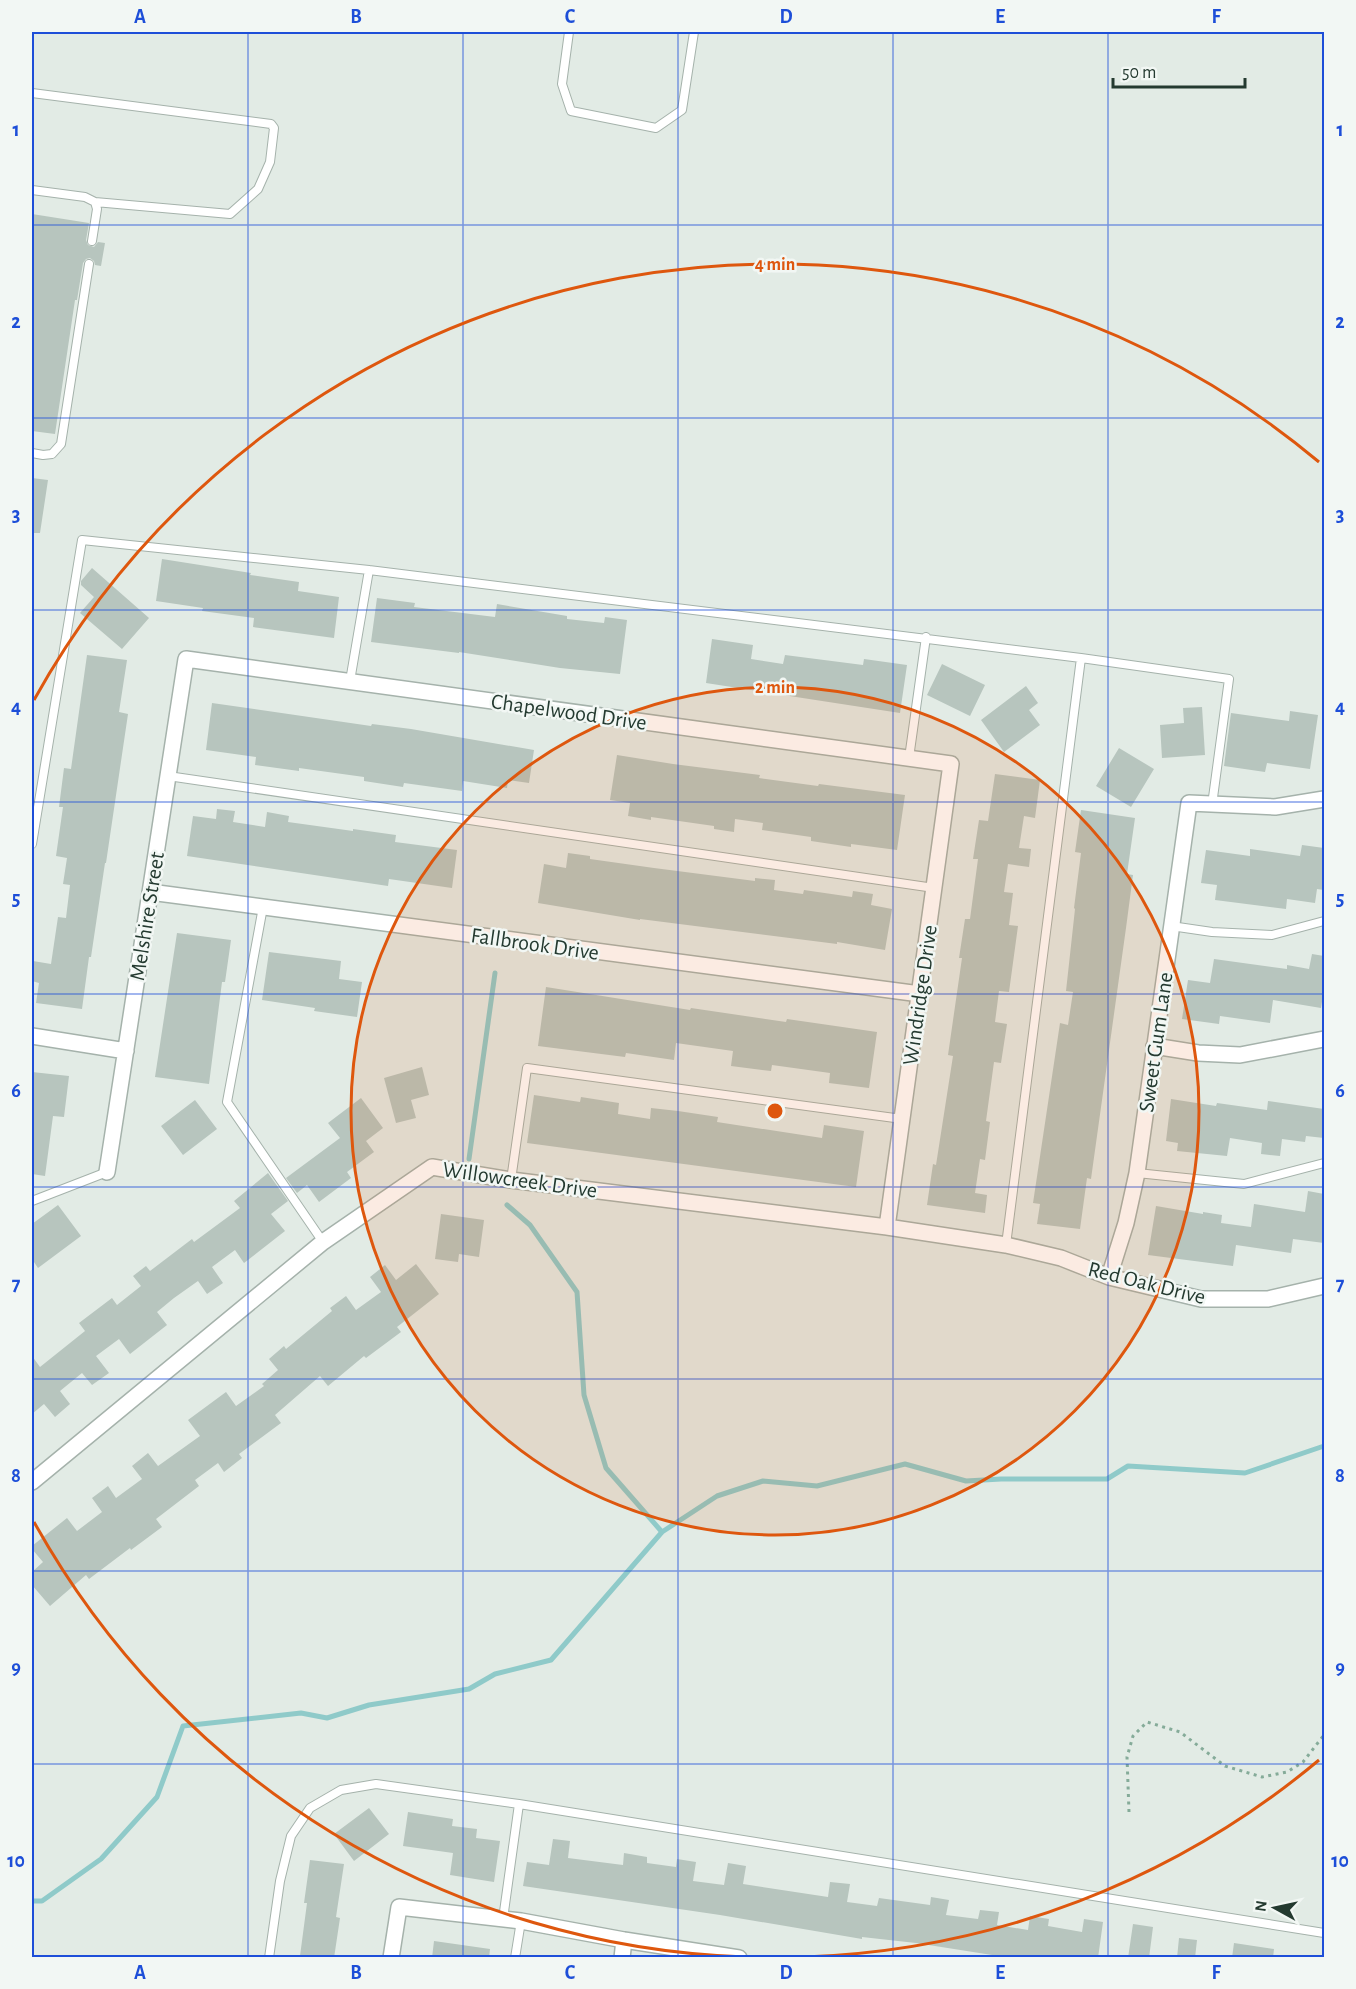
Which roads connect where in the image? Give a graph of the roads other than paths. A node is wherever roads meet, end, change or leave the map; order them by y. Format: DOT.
graph roads {
  1 [pos="569,32"];
  2 [pos="694,32"];
  3 [pos="32,93"];
  4 [pos="32,190"];
  5 [pos="95,202"];
  6 [pos="92,241"];
  7 [pos="89,264"];
  8 [pos="32,453"];
  9 [pos="369,570"];
  10 [pos="926,638"];
  11 [pos="1081,658"];
  12 [pos="186,659"];
  13 [pos="350,681"];
  14 [pos="909,758"];
  15 [pos="951,764"];
  16 [pos="168,776"];
  17 [pos="1324,798"];
  18 [pos="1212,805"];
  19 [pos="32,844"];
  20 [pos="934,888"];
  21 [pos="150,892"];
  22 [pos="263,907"];
  23 [pos="1324,921"];
  24 [pos="1171,926"];
  25 [pos="920,994"];
  26 [pos="32,1036"];
  27 [pos="1324,1039"];
  28 [pos="1154,1046"];
  29 [pos="126,1051"];
  30 [pos="902,1119"];
  31 [pos="1324,1163"];
  32 [pos="107,1172"];
  33 [pos="1137,1173"];
  34 [pos="511,1180"];
  35 [pos="32,1201"];
  36 [pos="887,1227"];
  37 [pos="323,1242"];
  38 [pos="1006,1245"];
  39 [pos="1109,1277"];
  40 [pos="1324,1286"];
  41 [pos="32,1482"];
  42 [pos="519,1804"];
  43 [pos="503,1919"];
  44 [pos="521,1921"];
  45 [pos="1324,1933"];
  46 [pos="624,1941"];
  47 [pos="269,1958"];
  48 [pos="391,1958"];
  49 [pos="515,1958"];
  50 [pos="622,1958"];
  51 [pos="739,1958"];
  1 -- 2 [label="lane"];
  3 -- 5 [label="lane"];
  4 -- 5 [label="lane"];
  5 -- 6 [label="lane"];
  7 -- 8 [label="lane"];
  9 -- 10 [label="lane"];
  9 -- 13 [label="lane"];
  9 -- 19 [label="lane"];
  10 -- 11 [label="lane"];
  10 -- 14 [label="lane"];
  11 -- 18 [label="lane"];
  11 -- 38 [label="lane"];
  12 -- 13 [label="street, Chapelwood Drive"];
  12 -- 16 [label="street, Melshire Street"];
  13 -- 14 [label="street, Chapelwood Drive"];
  14 -- 15 [label="street, Chapelwood Drive"];
  15 -- 20 [label="street, Windridge Drive"];
  16 -- 20 [label="lane"];
  16 -- 21 [label="street, Melshire Street"];
  17 -- 18 [label="street"];
  18 -- 24 [label="street, Sweet Gum Lane"];
  20 -- 25 [label="street, Windridge Drive"];
  21 -- 22 [label="street, Fallbrook Drive"];
  21 -- 29 [label="street, Melshire Street"];
  22 -- 25 [label="street, Fallbrook Drive"];
  22 -- 37 [label="lane"];
  23 -- 24 [label="lane"];
  24 -- 28 [label="street, Sweet Gum Lane"];
  25 -- 30 [label="street, Windridge Drive"];
  26 -- 29 [label="street"];
  27 -- 28 [label="street"];
  28 -- 33 [label="street, Sweet Gum Lane"];
  29 -- 32 [label="street, Melshire Street"];
  30 -- 34 [label="lane"];
  30 -- 36 [label="street, Windridge Drive"];
  31 -- 33 [label="lane"];
  32 -- 35 [label="lane"];
  33 -- 39 [label="street, Sweet Gum Lane"];
  34 -- 36 [label="street, Willowcreek Drive"];
  34 -- 37 [label="street, Willowcreek Drive"];
  36 -- 38 [label="street, Willowcreek Drive"];
  37 -- 41 [label="street, Willowcreek Drive"];
  38 -- 39 [label="street, Red Oak Drive"];
  39 -- 40 [label="street, Red Oak Drive"];
  42 -- 43 [label="lane"];
  42 -- 45 [label="lane"];
  42 -- 47 [label="lane"];
  43 -- 44 [label="street"];
  43 -- 48 [label="street"];
  44 -- 46 [label="street"];
  44 -- 49 [label="lane"];
  46 -- 50 [label="street"];
  46 -- 51 [label="street"];
}
